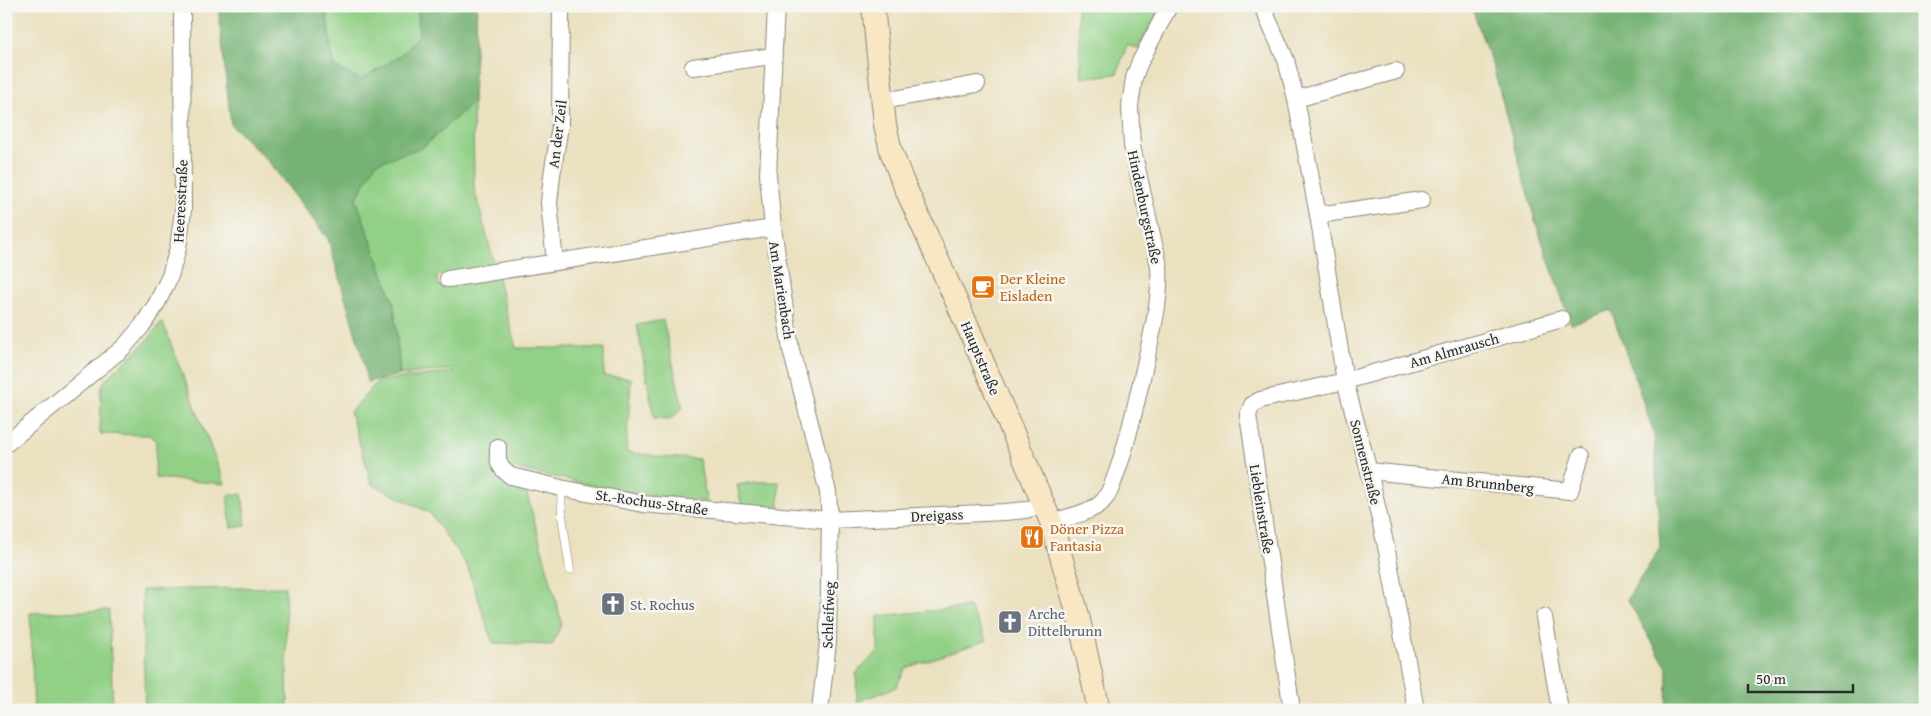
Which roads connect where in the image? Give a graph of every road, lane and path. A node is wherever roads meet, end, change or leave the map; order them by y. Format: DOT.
graph roads {
  1 [pos="182,6"];
  2 [pos="561,6"];
  3 [pos="776,6"];
  4 [pos="873,6"];
  5 [pos="1169,6"];
  6 [pos="1262,6"];
  7 [pos="772,56"];
  8 [pos="693,67"];
  9 [pos="1396,71"];
  10 [pos="977,84"];
  11 [pos="1296,99"];
  12 [pos="883,101"];
  13 [pos="1422,200"];
  14 [pos="1318,215"];
  15 [pos="773,228"];
  16 [pos="555,262"];
  17 [pos="448,279"];
  18 [pos="1562,319"];
  19 [pos="1345,381"];
  20 [pos="6,444"];
  21 [pos="498,447"];
  22 [pos="1581,456"];
  23 [pos="1369,471"];
  24 [pos="562,488"];
  25 [pos="1047,513"];
  26 [pos="830,520"];
  27 [pos="570,570"];
  28 [pos="1544,617"];
  29 [pos="820,710"];
  30 [pos="1099,710"];
  31 [pos="1292,710"];
  32 [pos="1416,710"];
  33 [pos="1560,710"];
  1 -- 20 [label="street, Heeresstraße"];
  2 -- 16 [label="street, An der Zeil"];
  3 -- 7 [label="street, Am Marienbach"];
  4 -- 12 [label="street, Hauptstraße"];
  5 -- 25 [label="street, Hindenburgstraße"];
  6 -- 11 [label="street, Sonnenstraße"];
  7 -- 8 [label="street"];
  7 -- 15 [label="street, Am Marienbach"];
  9 -- 11 [label="street"];
  10 -- 12 [label="street"];
  11 -- 14 [label="street, Sonnenstraße"];
  12 -- 25 [label="street, Hauptstraße"];
  13 -- 14 [label="street"];
  14 -- 19 [label="street, Sonnenstraße"];
  15 -- 16 [label="street"];
  15 -- 26 [label="street, Am Marienbach"];
  16 -- 17 [label="street"];
  18 -- 19 [label="street, Am Almrausch"];
  19 -- 23 [label="street, Sonnenstraße"];
  19 -- 31 [label="street, Liebleinstraße"];
  21 -- 24 [label="street, St.-Rochus-Straße"];
  22 -- 23 [label="street, Am Brunnberg"];
  23 -- 32 [label="street, Sonnenstraße"];
  24 -- 26 [label="street, St.-Rochus-Straße"];
  24 -- 27 [label="lane"];
  25 -- 26 [label="street, Dreigass"];
  25 -- 30 [label="street, Hauptstraße"];
  26 -- 29 [label="street, Schleifweg"];
  28 -- 33 [label="street"];
}
